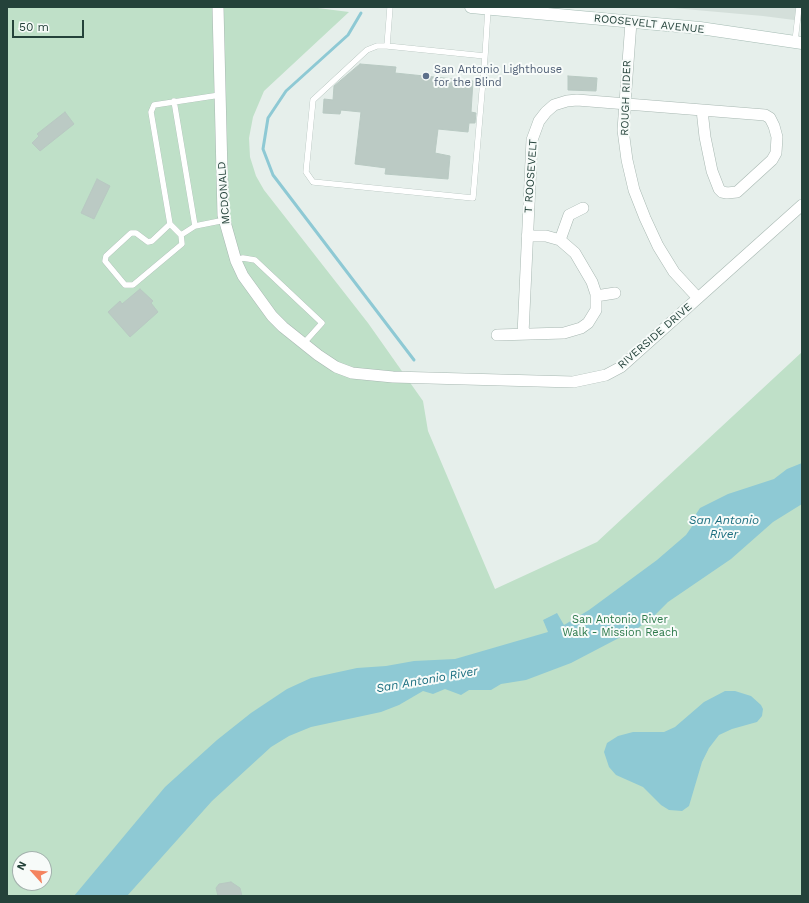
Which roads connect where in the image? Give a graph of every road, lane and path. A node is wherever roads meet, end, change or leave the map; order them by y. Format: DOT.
graph roads {
  1 [pos="218,7"];
  2 [pos="390,7"];
  3 [pos="799,7"];
  4 [pos="481,8"];
  5 [pos="631,22"];
  6 [pos="798,42"];
  7 [pos="387,46"];
  8 [pos="485,56"];
  9 [pos="220,95"];
  10 [pos="174,101"];
  11 [pos="624,104"];
  12 [pos="702,110"];
  13 [pos="802,204"];
  14 [pos="583,208"];
  15 [pos="225,220"];
  16 [pos="170,224"];
  17 [pos="195,226"];
  18 [pos="181,235"];
  19 [pos="527,236"];
  20 [pos="560,240"];
  21 [pos="236,260"];
  22 [pos="615,293"];
  23 [pos="596,296"];
  24 [pos="698,298"];
  25 [pos="522,334"];
  26 [pos="497,335"];
  27 [pos="304,343"];
  28 [pos="352,373"];
  1 -- 9 [label="street, MCDONALD"];
  2 -- 7 [label="lane"];
  3 -- 6 [label="lane"];
  4 -- 5 [label="main road, ROOSEVELT AVENUE"];
  4 -- 8 [label="lane"];
  5 -- 6 [label="main road, ROOSEVELT AVENUE"];
  5 -- 11 [label="street, ROUGH RIDER"];
  7 -- 8 [label="lane"];
  7 -- 8 [label="lane"];
  9 -- 10 [label="lane"];
  9 -- 15 [label="street, MCDONALD"];
  10 -- 16 [label="lane"];
  10 -- 17 [label="lane"];
  11 -- 12 [label="street, T ROOSEVELT"];
  11 -- 19 [label="street, T ROOSEVELT"];
  11 -- 24 [label="street, ROUGH RIDER"];
  12 -- 12 [label="street, T ROOSEVELT"];
  13 -- 24 [label="street, RIVERSIDE DRIVE"];
  14 -- 20 [label="street"];
  15 -- 17 [label="lane"];
  15 -- 21 [label="street, MCDONALD"];
  16 -- 18 [label="lane"];
  16 -- 18 [label="lane"];
  17 -- 18 [label="lane"];
  19 -- 20 [label="street"];
  19 -- 25 [label="street, T ROOSEVELT"];
  20 -- 23 [label="street"];
  21 -- 27 [label="street, MCDONALD"];
  21 -- 27 [label="lane"];
  22 -- 23 [label="street"];
  23 -- 25 [label="street"];
  24 -- 28 [label="street, RIVERSIDE DRIVE"];
  25 -- 26 [label="street"];
  27 -- 28 [label="street, MCDONALD"];
}
